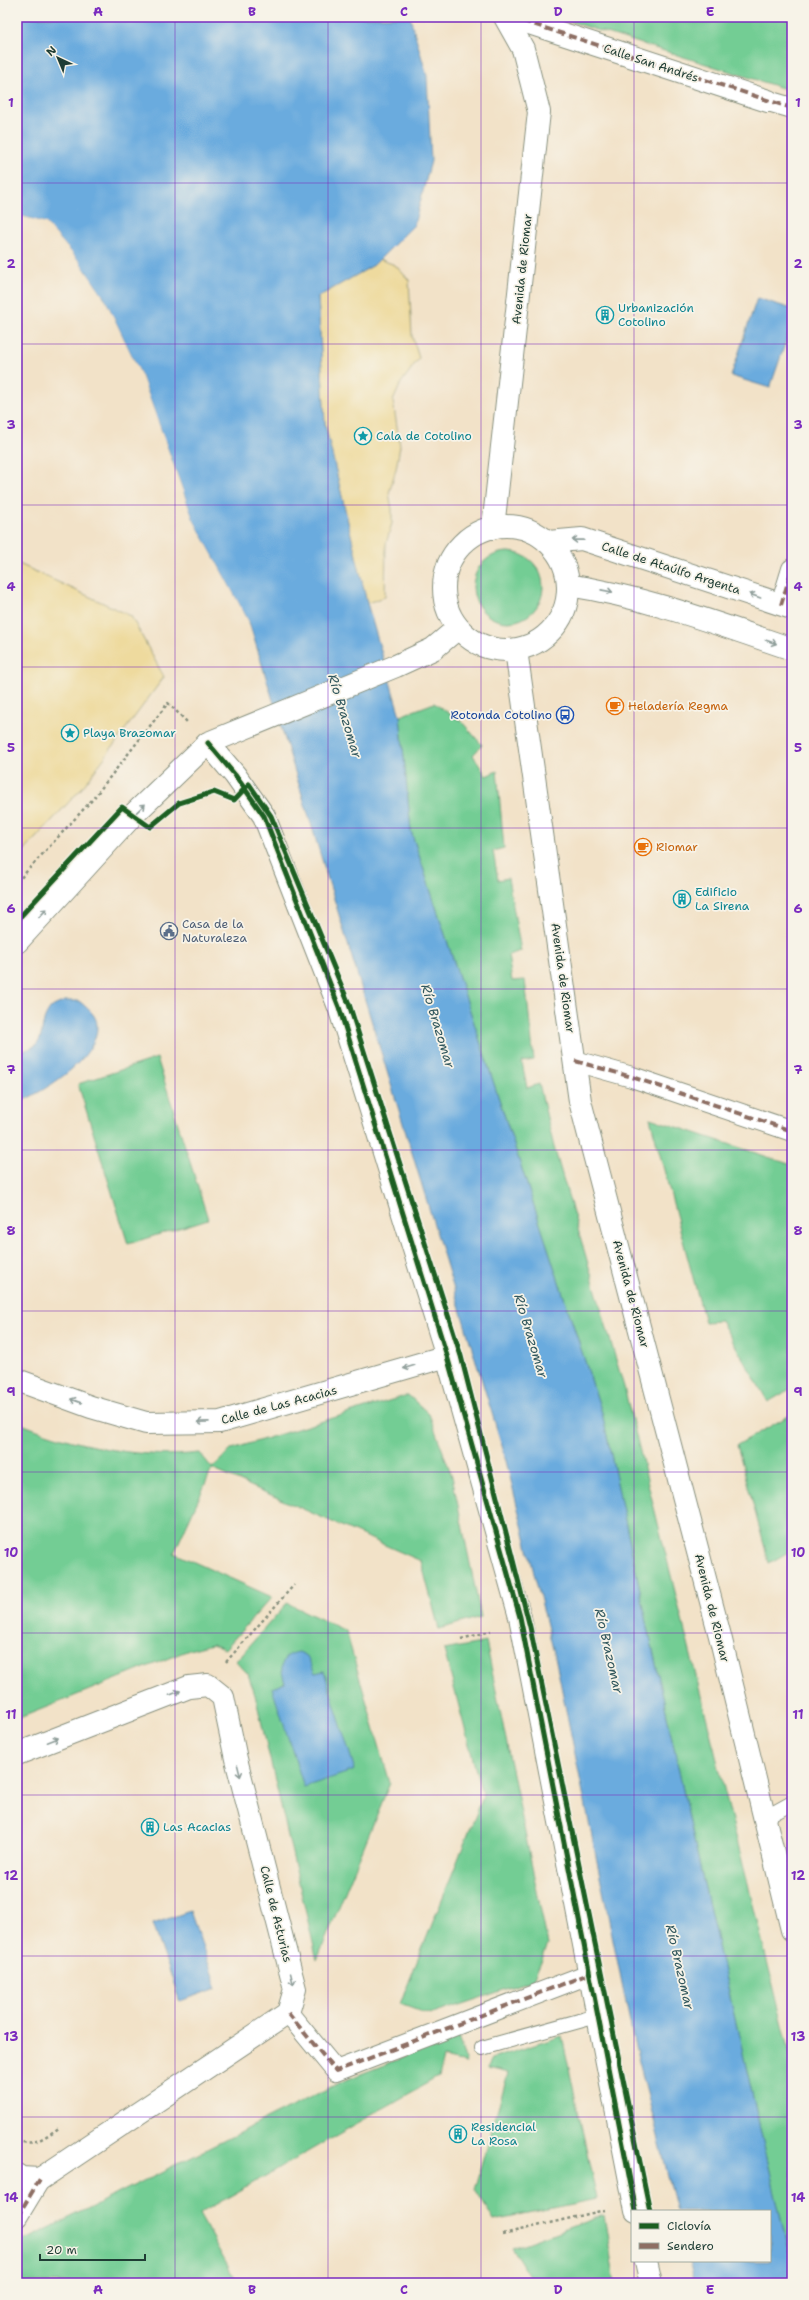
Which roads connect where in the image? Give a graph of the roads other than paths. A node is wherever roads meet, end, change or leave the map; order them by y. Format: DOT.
graph roads {
  1 [pos="505,17"];
  2 [pos="511,17"];
  3 [pos="768,101"];
  4 [pos="792,108"];
  5 [pos="493,528"];
  6 [pos="548,542"];
  7 [pos="792,569"];
  8 [pos="568,585"];
  9 [pos="786,607"];
  10 [pos="458,628"];
  11 [pos="792,648"];
  12 [pos="516,650"];
  13 [pos="208,743"];
  14 [pos="17,942"];
  15 [pos="575,1061"];
  16 [pos="792,1131"];
  17 [pos="447,1356"];
  18 [pos="17,1380"];
  19 [pos="17,1754"];
  20 [pos="792,1803"];
  21 [pos="763,1819"];
  22 [pos="792,1930"];
  23 [pos="589,1974"];
  24 [pos="288,2013"];
  25 [pos="597,2016"];
  26 [pos="482,2048"];
  27 [pos="17,2175"];
  28 [pos="40,2178"];
  29 [pos="635,2207"];
  30 [pos="17,2217"];
  31 [pos="646,2262"];
  32 [pos="651,2283"];
  1 -- 5 [label="street, Avenida de Riomar"];
  2 -- 3 [label="street, Calle San Andrés"];
  3 -- 4 [label="street, Calle San Andrés"];
  5 -- 6 [label="street"];
  5 -- 10 [label="street"];
  6 -- 8 [label="street"];
  9 -- 6 [label="street, Calle de Ataúlfo Argenta, one-way"];
  7 -- 9 [label="street"];
  8 -- 11 [label="street, one-way"];
  8 -- 12 [label="street"];
  10 -- 12 [label="street"];
  10 -- 13 [label="street"];
  12 -- 15 [label="street, Avenida de Riomar"];
  14 -- 13 [label="street, one-way"];
  13 -- 17 [label="street"];
  15 -- 16 [label="street"];
  15 -- 21 [label="street, Avenida de Riomar"];
  17 -- 18 [label="street, Calle de Las Acacias, one-way"];
  17 -- 23 [label="street"];
  19 -- 24 [label="street, Calle de Asturias, one-way"];
  20 -- 21 [label="lane"];
  21 -- 22 [label="street, Avenida de Riomar"];
  23 -- 24 [label="street"];
  23 -- 25 [label="street"];
  24 -- 28 [label="street"];
  25 -- 26 [label="lane"];
  25 -- 29 [label="street"];
  27 -- 28 [label="street"];
  28 -- 30 [label="street"];
  31 -- 32 [label="street"];
}
